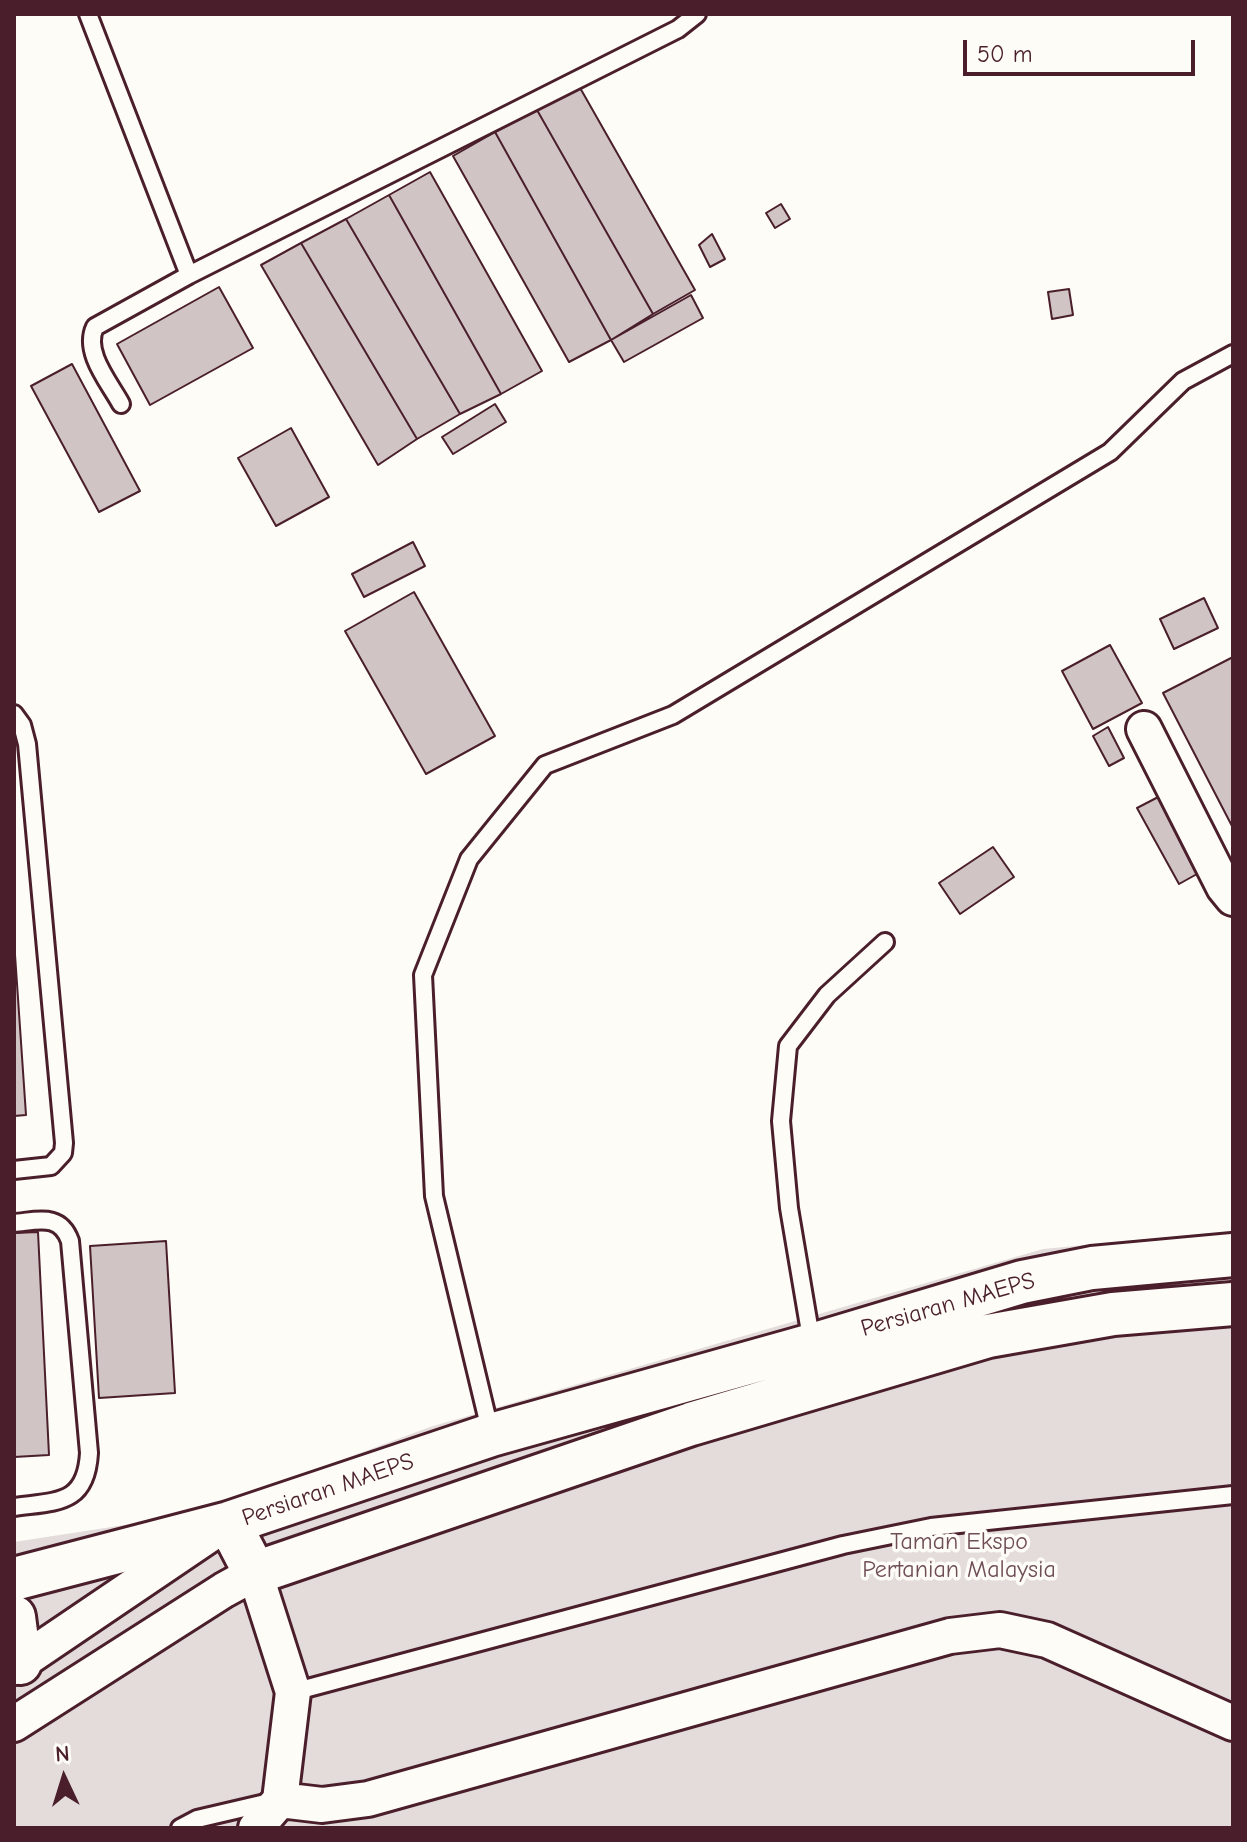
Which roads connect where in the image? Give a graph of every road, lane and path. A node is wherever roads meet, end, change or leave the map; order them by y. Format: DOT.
graph roads {
  1 [pos="88,14"];
  2 [pos="697,14"];
  3 [pos="189,275"];
  4 [pos="1233,354"];
  5 [pos="121,404"];
  6 [pos="14,714"];
  7 [pos="1144,729"];
  8 [pos="1233,898"];
  9 [pos="885,942"];
  10 [pos="14,1170"];
  11 [pos="14,1223"];
  12 [pos="1233,1255"];
  13 [pos="1233,1304"];
  14 [pos="812,1345"];
  15 [pos="491,1435"];
  16 [pos="1233,1495"];
  17 [pos="14,1507"];
  18 [pos="229,1523"];
  19 [pos="255,1573"];
  20 [pos="14,1579"];
  21 [pos="14,1617"];
  22 [pos="17,1665"];
  23 [pos="293,1692"];
  24 [pos="1233,1723"];
  25 [pos="14,1724"];
  26 [pos="280,1800"];
  27 [pos="180,1828"];
  28 [pos="256,1828"];
  1 -- 3 [label="lane"];
  2 -- 3 [label="lane"];
  3 -- 5 [label="lane"];
  4 -- 15 [label="lane"];
  6 -- 10 [label="lane"];
  7 -- 8 [label="street"];
  9 -- 14 [label="lane"];
  11 -- 17 [label="lane"];
  12 -- 14 [label="street, Persiaran MAEPS"];
  13 -- 19 [label="street, Persiaran MAEPS"];
  14 -- 15 [label="street, Persiaran MAEPS"];
  15 -- 18 [label="street, Persiaran MAEPS"];
  16 -- 23 [label="lane"];
  18 -- 19 [label="street, Persiaran MAEPS"];
  18 -- 20 [label="street"];
  18 -- 22 [label="street"];
  19 -- 23 [label="street"];
  19 -- 25 [label="street"];
  21 -- 22 [label="street"];
  23 -- 26 [label="street"];
  24 -- 26 [label="street"];
  26 -- 27 [label="lane"];
  26 -- 28 [label="street"];
}
